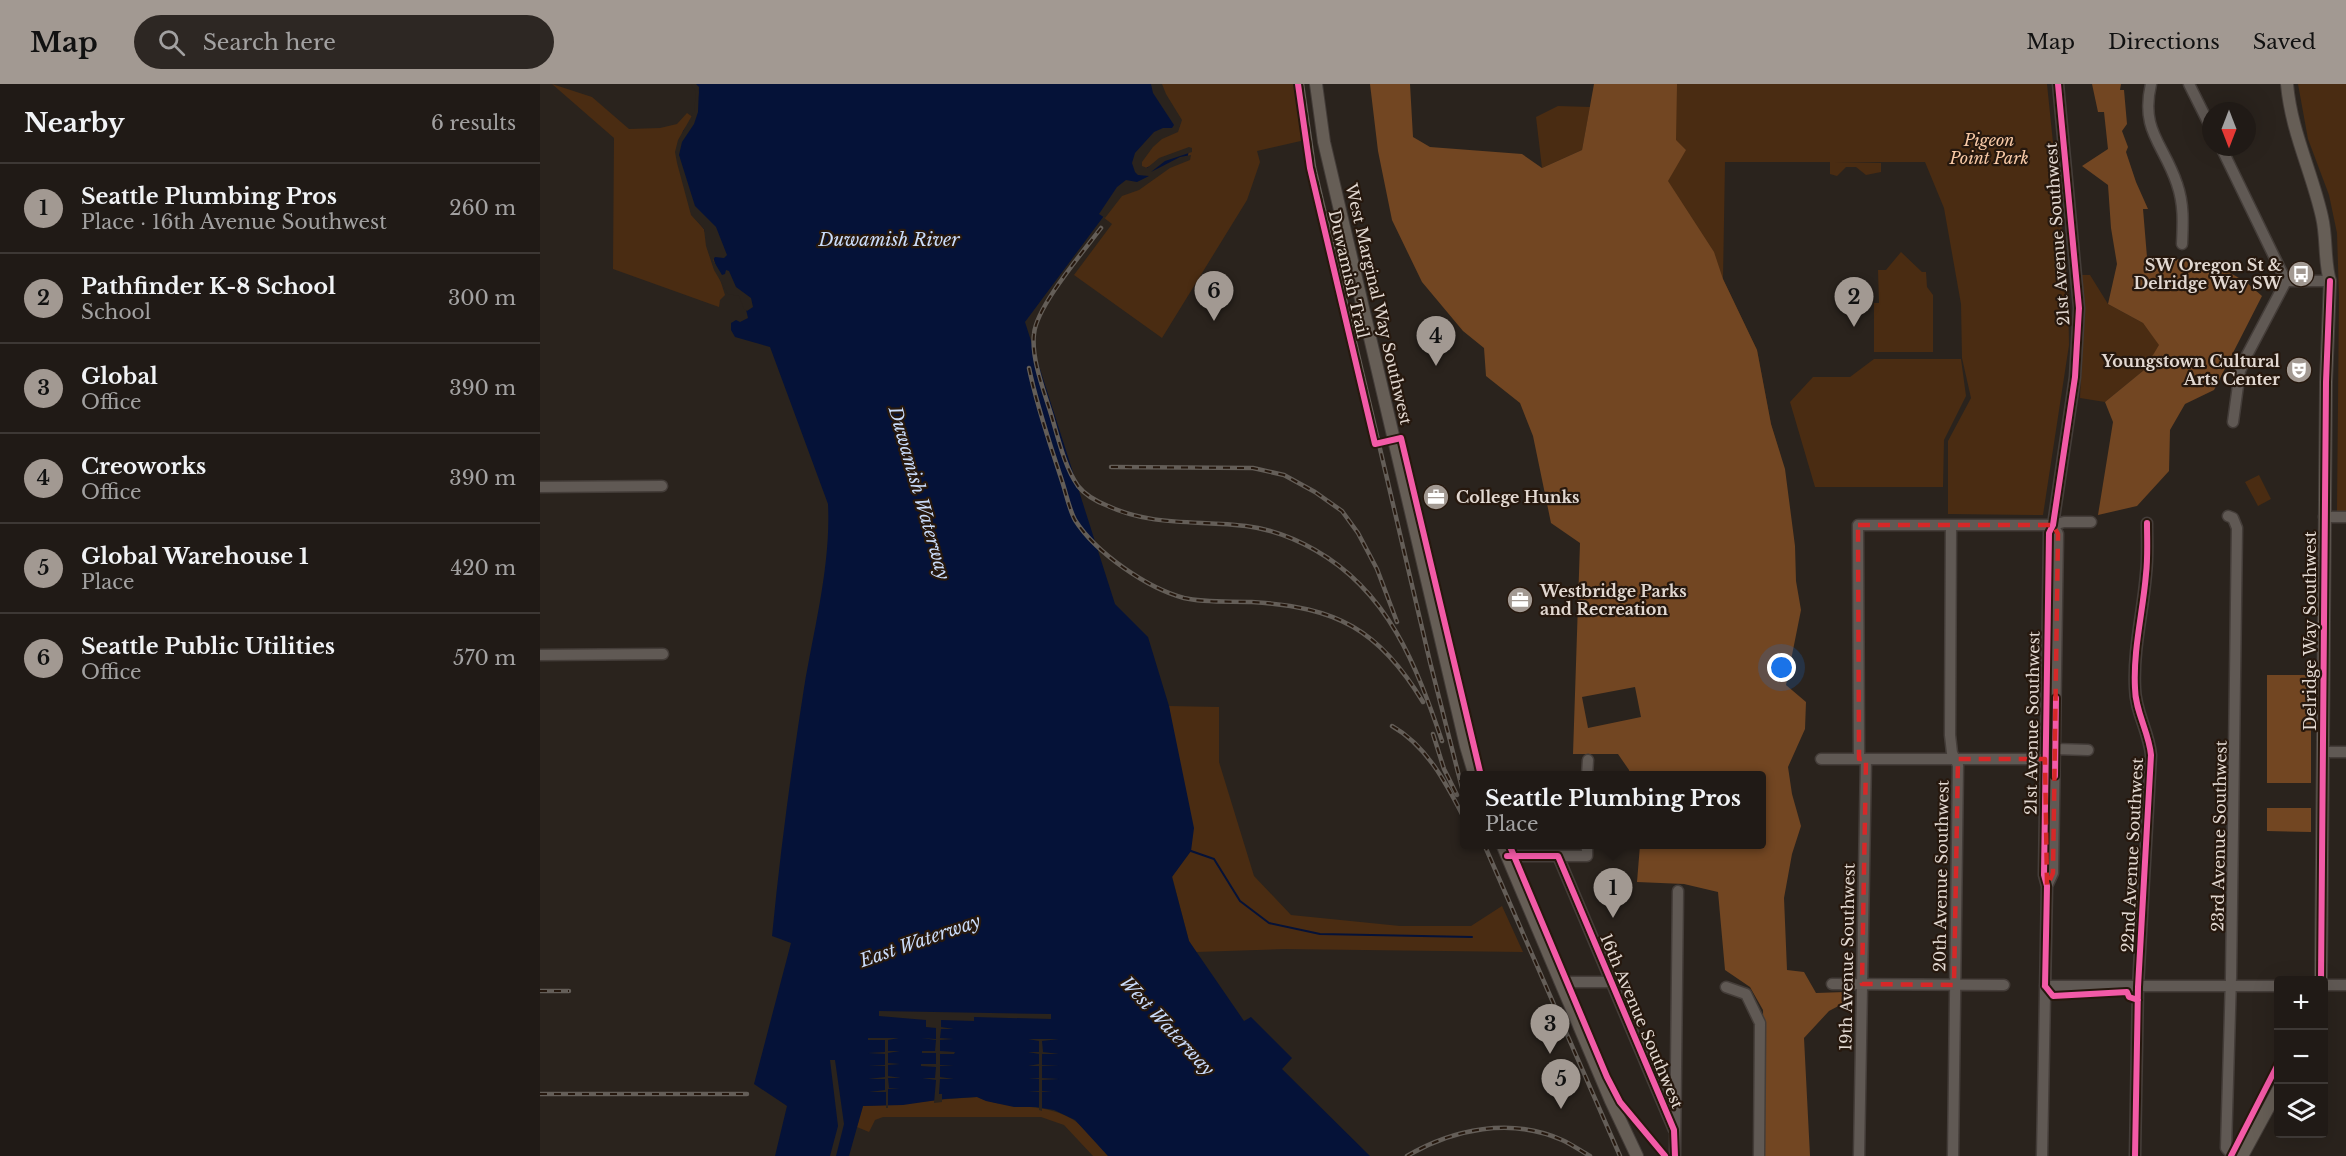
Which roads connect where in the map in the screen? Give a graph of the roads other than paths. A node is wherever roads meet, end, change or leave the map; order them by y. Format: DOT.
graph roads {
  1 [pos="1316,84"];
  2 [pos="2058,84"];
  3 [pos="2151,84"];
  4 [pos="2189,84"];
  5 [pos="2287,84"];
  6 [pos="2202,110"];
  7 [pos="2225,156"];
  8 [pos="2182,244"];
  9 [pos="2286,281"];
  10 [pos="2330,281"];
  11 [pos="2233,422"];
  12 [pos="663,486"];
  13 [pos="540,487"];
  14 [pos="2228,516"];
  15 [pos="2324,517"];
  16 [pos="2346,517"];
  17 [pos="2091,522"];
  18 [pos="2147,524"];
  19 [pos="1951,525"];
  20 [pos="2053,525"];
  21 [pos="663,654"];
  22 [pos="540,655"];
  23 [pos="2056,749"];
  24 [pos="2088,750"];
  25 [pos="2324,752"];
  26 [pos="2346,752"];
  27 [pos="1821,759"];
  28 [pos="1862,759"];
  29 [pos="1955,759"];
  30 [pos="2045,759"];
  31 [pos="1588,760"];
  32 [pos="1473,771"];
  33 [pos="1587,771"];
  34 [pos="1587,849"];
  35 [pos="1505,850"];
  36 [pos="1558,856"];
  37 [pos="2047,886"];
  38 [pos="1678,891"];
  39 [pos="2321,976"];
  40 [pos="1560,982"];
  41 [pos="1611,982"];
  42 [pos="1832,984"];
  43 [pos="1862,984"];
  44 [pos="1954,985"];
  45 [pos="2004,985"];
  46 [pos="2328,985"];
  47 [pos="2346,985"];
  48 [pos="2045,986"];
  49 [pos="2230,986"];
  50 [pos="2274,986"];
  51 [pos="1726,987"];
  52 [pos="2138,987"];
  53 [pos="2274,1097"];
  54 [pos="1674,1130"];
  55 [pos="1637,1156"];
  56 [pos="1675,1156"];
  57 [pos="1759,1156"];
  58 [pos="1859,1156"];
  59 [pos="1953,1156"];
  60 [pos="2042,1156"];
  61 [pos="2135,1156"];
  62 [pos="2234,1156"];
  63 [pos="2242,1156"];
  1 -- 32 [label="main road, West Marginal Way Southwest"];
  2 -- 20 [label="street, 21st Avenue Southwest"];
  3 -- 8 [label="street"];
  4 -- 6 [label="street"];
  5 -- 10 [label="main road, Delridge Way Southwest"];
  7 -- 9 [label="street"];
  9 -- 10 [label="street"];
  9 -- 11 [label="street"];
  10 -- 15 [label="main road, Delridge Way Southwest"];
  12 -- 13 [label="street"];
  14 -- 49 [label="street, 23rd Avenue Southwest"];
  15 -- 16 [label="street"];
  15 -- 25 [label="main road, Delridge Way Southwest"];
  17 -- 20 [label="street"];
  18 -- 52 [label="street, 22nd Avenue Southwest"];
  19 -- 20 [label="street"];
  19 -- 28 [label="street, 19th Avenue Southwest"];
  19 -- 29 [label="street, 20th Avenue Southwest"];
  20 -- 23 [label="street, 21st Avenue Southwest"];
  20 -- 30 [label="street, 21st Avenue Southwest"];
  21 -- 22 [label="street"];
  23 -- 24 [label="street"];
  23 -- 37 [label="street, 21st Avenue Southwest"];
  25 -- 26 [label="street"];
  25 -- 39 [label="main road, Delridge Way Southwest"];
  27 -- 28 [label="street"];
  28 -- 29 [label="street"];
  28 -- 43 [label="street, 19th Avenue Southwest"];
  29 -- 30 [label="street"];
  29 -- 44 [label="street, 20th Avenue Southwest"];
  30 -- 37 [label="street, 21st Avenue Southwest"];
  31 -- 33 [label="street"];
  34 -- 36 [label="street"];
  35 -- 36 [label="street"];
  35 -- 40 [label="main road"];
  36 -- 41 [label="street, 16th Avenue Southwest"];
  37 -- 48 [label="street, 21st Avenue Southwest"];
  38 -- 54 [label="street"];
  40 -- 41 [label="street"];
  40 -- 55 [label="main road"];
  41 -- 54 [label="street, 16th Avenue Southwest"];
  42 -- 43 [label="street"];
  43 -- 44 [label="street"];
  43 -- 58 [label="street, 19th Avenue Southwest"];
  44 -- 45 [label="street"];
  44 -- 59 [label="street, 20th Avenue Southwest"];
  46 -- 47 [label="street"];
  48 -- 52 [label="street"];
  48 -- 60 [label="street, 21st Avenue Southwest"];
  49 -- 50 [label="street"];
  49 -- 52 [label="street"];
  49 -- 62 [label="street, 23rd Avenue Southwest"];
  51 -- 57 [label="street"];
  52 -- 61 [label="street, 22nd Avenue Southwest"];
  53 -- 63 [label="main road"];
  54 -- 56 [label="street"];
}
